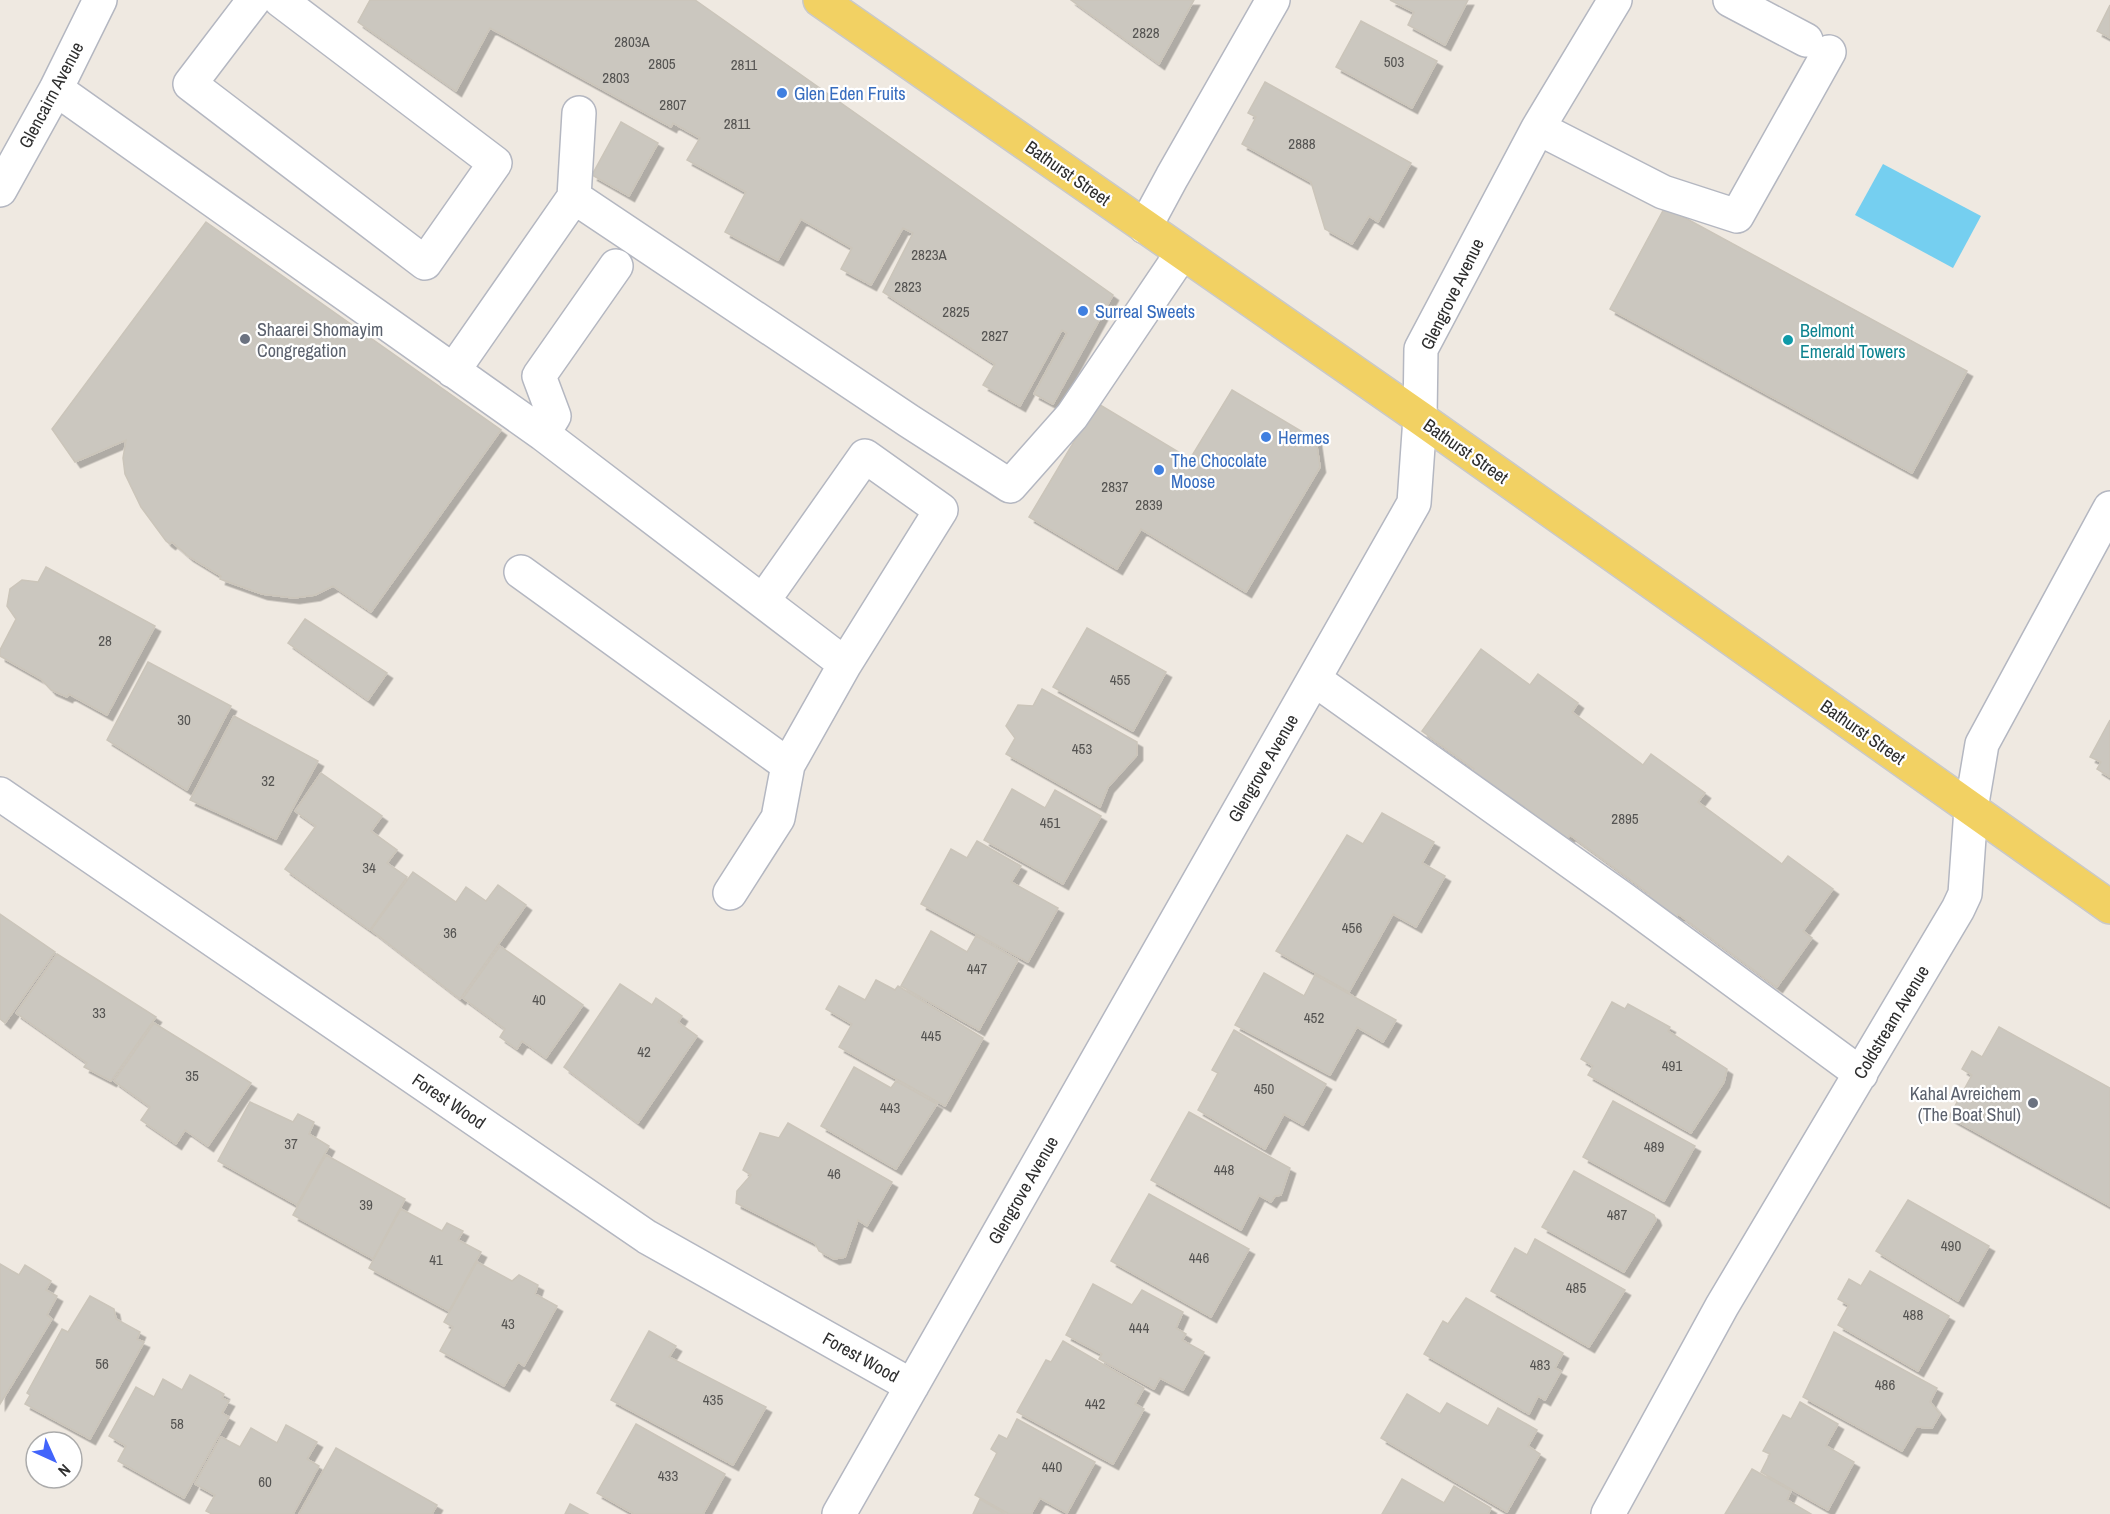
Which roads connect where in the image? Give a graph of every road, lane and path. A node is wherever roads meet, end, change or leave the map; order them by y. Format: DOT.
graph roads {
  1 [pos="99,0"];
  2 [pos="254,0"];
  3 [pos="280,0"];
  4 [pos="1273,0"];
  5 [pos="1615,0"];
  6 [pos="1730,0"];
  7 [pos="827,2"];
  8 [pos="56,89"];
  9 [pos="579,113"];
  10 [pos="1538,128"];
  11 [pos="0,190"];
  12 [pos="574,197"];
  13 [pos="1145,227"];
  14 [pos="1182,253"];
  15 [pos="616,266"];
  16 [pos="453,371"];
  17 [pos="1420,418"];
  18 [pos="543,434"];
  19 [pos="2110,508"];
  20 [pos="521,572"];
  21 [pos="763,601"];
  22 [pos="845,664"];
  23 [pos="1314,679"];
  24 [pos="788,765"];
  25 [pos="0,794"];
  26 [pos="1971,808"];
  27 [pos="730,893"];
  28 [pos="2110,907"];
  29 [pos="1861,1074"];
  30 [pos="912,1386"];
  31 [pos="839,1514"];
  32 [pos="1608,1514"];
  1 -- 8 [label="street, Glencairn Avenue"];
  2 -- 3 [label="street"];
  4 -- 13 [label="street"];
  5 -- 10 [label="street, Glengrove Avenue"];
  6 -- 10 [label="street"];
  7 -- 13 [label="main road, Bathurst Street"];
  8 -- 11 [label="street, Glencairn Avenue"];
  8 -- 16 [label="street"];
  9 -- 12 [label="street"];
  10 -- 17 [label="street, Glengrove Avenue"];
  12 -- 14 [label="street"];
  12 -- 16 [label="street"];
  13 -- 14 [label="main road, Bathurst Street"];
  14 -- 17 [label="main road, Bathurst Street"];
  15 -- 18 [label="street"];
  16 -- 18 [label="street"];
  17 -- 23 [label="street, Glengrove Avenue"];
  17 -- 26 [label="main road, Bathurst Street"];
  18 -- 21 [label="street"];
  19 -- 26 [label="street, Coldstream Avenue"];
  20 -- 24 [label="street"];
  21 -- 22 [label="street"];
  21 -- 22 [label="street"];
  22 -- 24 [label="street"];
  23 -- 29 [label="street"];
  23 -- 30 [label="street, Glengrove Avenue"];
  24 -- 27 [label="street"];
  25 -- 30 [label="street, Forest Wood"];
  26 -- 28 [label="main road, Bathurst Street"];
  26 -- 29 [label="street, Coldstream Avenue"];
  29 -- 32 [label="street, Coldstream Avenue"];
  30 -- 31 [label="street, Glengrove Avenue"];
}
